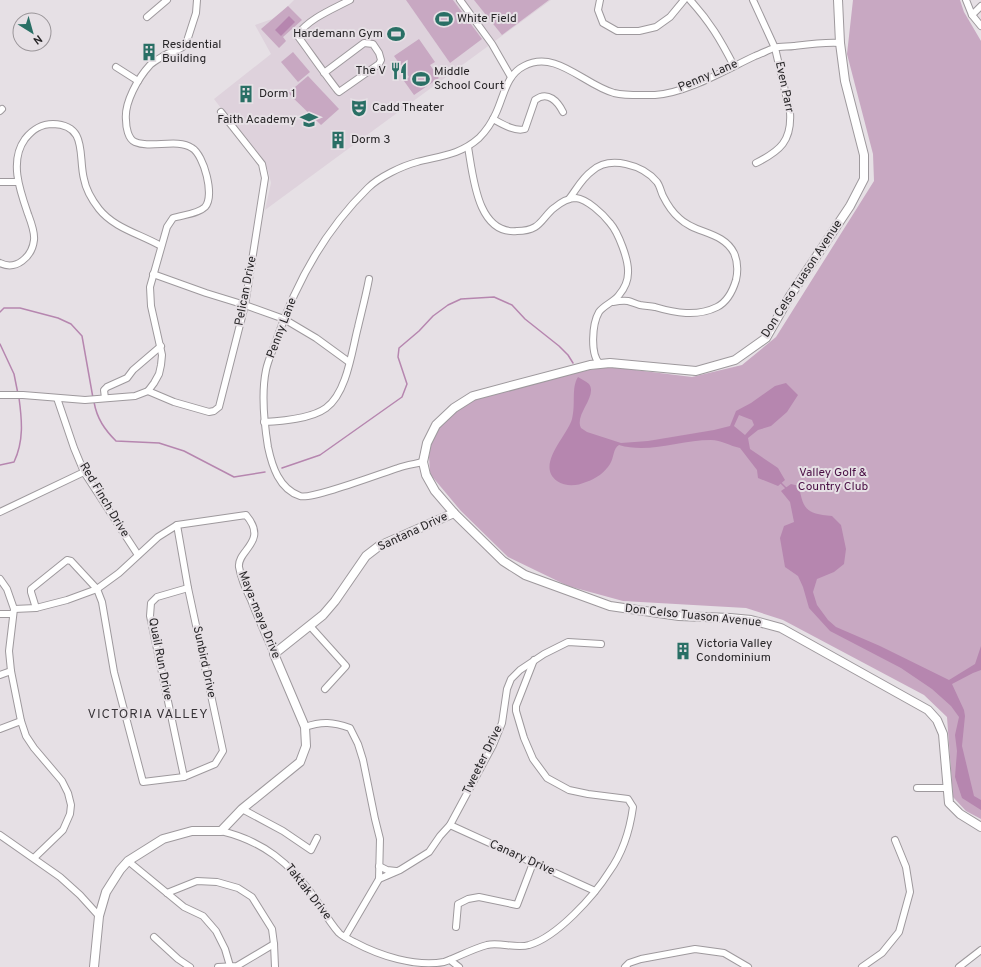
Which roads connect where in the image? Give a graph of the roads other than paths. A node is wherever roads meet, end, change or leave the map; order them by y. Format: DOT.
graph roads {
  1 [pos="168,0"];
  2 [pos="197,0"];
  3 [pos="350,0"];
  4 [pos="460,0"];
  5 [pos="600,0"];
  6 [pos="684,0"];
  7 [pos="690,0"];
  8 [pos="753,0"];
  9 [pos="838,0"];
  10 [pos="966,0"];
  11 [pos="981,6"];
  12 [pos="972,15"];
  13 [pos="147,17"];
  14 [pos="981,26"];
  15 [pos="840,43"];
  16 [pos="775,48"];
  17 [pos="734,66"];
  18 [pos="116,67"];
  19 [pos="324,73"];
  20 [pos="511,77"];
  21 [pos="138,81"];
  22 [pos="221,112"];
  23 [pos="564,112"];
  24 [pos="493,119"];
  25 [pos="468,147"];
  26 [pos="756,163"];
  27 [pos="0,182"];
  28 [pos="18,182"];
  29 [pos="569,199"];
  30 [pos="161,246"];
  31 [pos="0,263"];
  32 [pos="153,274"];
  33 [pos="369,279"];
  34 [pos="613,302"];
  35 [pos="244,305"];
  36 [pos="284,320"];
  37 [pos="161,346"];
  38 [pos="349,362"];
  39 [pos="600,364"];
  40 [pos="148,390"];
  41 [pos="0,395"];
  42 [pos="57,398"];
  43 [pos="104,399"];
  44 [pos="264,422"];
  45 [pos="423,462"];
  46 [pos="84,472"];
  47 [pos="0,512"];
  48 [pos="454,513"];
  49 [pos="177,525"];
  50 [pos="138,555"];
  51 [pos="0,579"];
  52 [pos="188,588"];
  53 [pos="97,589"];
  54 [pos="36,608"];
  55 [pos="13,612"];
  56 [pos="0,614"];
  57 [pos="310,626"];
  58 [pos="601,644"];
  59 [pos="274,654"];
  60 [pos="534,660"];
  61 [pos="11,671"];
  62 [pos="0,675"];
  63 [pos="325,688"];
  64 [pos="21,722"];
  65 [pos="305,727"];
  66 [pos="0,729"];
  67 [pos="184,777"];
  68 [pos="916,788"];
  69 [pos="947,788"];
  70 [pos="242,809"];
  71 [pos="450,825"];
  72 [pos="981,827"];
  73 [pos="221,832"];
  74 [pos="0,835"];
  75 [pos="317,838"];
  76 [pos="895,840"];
  77 [pos="34,858"];
  78 [pos="128,861"];
  79 [pos="533,863"];
  80 [pos="379,866"];
  81 [pos="397,871"];
  82 [pos="379,879"];
  83 [pos="595,891"];
  84 [pos="167,893"];
  85 [pos="99,916"];
  86 [pos="456,927"];
  87 [pos="154,937"];
  88 [pos="345,937"];
  89 [pos="274,944"];
  90 [pos="981,950"];
  91 [pos="450,960"];
  92 [pos="230,966"];
  93 [pos="94,967"];
  94 [pos="190,967"];
  95 [pos="218,967"];
  96 [pos="274,967"];
  97 [pos="459,967"];
  98 [pos="625,967"];
  99 [pos="748,967"];
  100 [pos="862,967"];
  101 [pos="959,967"];
  1 -- 13 [label="street"];
  2 -- 21 [label="street"];
  3 -- 19 [label="street"];
  4 -- 20 [label="street"];
  5 -- 6 [label="street"];
  7 -- 17 [label="street"];
  8 -- 16 [label="street, Even Parr"];
  9 -- 15 [label="street, Don Celso Tuason Avenue"];
  10 -- 12 [label="street"];
  11 -- 12 [label="street"];
  12 -- 14 [label="street"];
  15 -- 16 [label="street, Penny Lane"];
  15 -- 39 [label="street, Don Celso Tuason Avenue"];
  16 -- 17 [label="street, Penny Lane"];
  16 -- 26 [label="street, Even Parr"];
  17 -- 20 [label="street, Penny Lane"];
  18 -- 21 [label="street"];
  19 -- 19 [label="street"];
  20 -- 24 [label="street, Penny Lane"];
  21 -- 30 [label="street"];
  22 -- 35 [label="street, Pelican Drive"];
  23 -- 24 [label="street"];
  24 -- 25 [label="street, Penny Lane"];
  25 -- 29 [label="street"];
  25 -- 36 [label="street, Penny Lane"];
  27 -- 28 [label="street"];
  28 -- 30 [label="street"];
  28 -- 31 [label="street"];
  29 -- 34 [label="street"];
  29 -- 34 [label="street"];
  30 -- 32 [label="street"];
  32 -- 35 [label="street"];
  32 -- 37 [label="street"];
  33 -- 38 [label="street"];
  34 -- 39 [label="street"];
  35 -- 36 [label="street"];
  35 -- 40 [label="street, Pelican Drive"];
  36 -- 38 [label="street"];
  36 -- 44 [label="street, Penny Lane"];
  37 -- 40 [label="street"];
  37 -- 43 [label="street"];
  38 -- 44 [label="street"];
  39 -- 45 [label="street, Don Celso Tuason Avenue"];
  40 -- 43 [label="street"];
  41 -- 42 [label="street"];
  42 -- 43 [label="street"];
  42 -- 46 [label="street, Red Finch Drive"];
  44 -- 45 [label="street, Penny Lane"];
  45 -- 48 [label="street, Don Celso Tuason Avenue"];
  46 -- 47 [label="street"];
  46 -- 50 [label="street, Red Finch Drive"];
  48 -- 57 [label="street, Santana Drive"];
  48 -- 69 [label="street, Don Celso Tuason Avenue"];
  49 -- 50 [label="street, Maya-maya Drive"];
  49 -- 52 [label="street, Sunbird Drive"];
  49 -- 59 [label="street, Maya-maya Drive"];
  50 -- 53 [label="street, Maya-maya Drive"];
  51 -- 55 [label="street"];
  52 -- 67 [label="street, Sunbird Drive"];
  52 -- 67 [label="street, Quail Run Drive"];
  53 -- 54 [label="street, Maya-maya Drive"];
  53 -- 54 [label="street"];
  53 -- 67 [label="street, Sunbird Drive"];
  54 -- 55 [label="street, Maya-maya Drive"];
  55 -- 56 [label="street, Maya-maya Drive"];
  55 -- 61 [label="street"];
  57 -- 59 [label="street, Santana Drive"];
  57 -- 63 [label="street"];
  58 -- 60 [label="street, Tweeter Drive"];
  59 -- 65 [label="street, Maya-maya Drive"];
  60 -- 71 [label="street, Tweeter Drive"];
  60 -- 83 [label="street, Taktak Drive"];
  61 -- 62 [label="street"];
  61 -- 64 [label="street"];
  64 -- 66 [label="street"];
  64 -- 77 [label="street"];
  65 -- 70 [label="street"];
  65 -- 80 [label="street"];
  68 -- 69 [label="street"];
  69 -- 72 [label="street, Don Celso Tuason Avenue"];
  70 -- 73 [label="street"];
  70 -- 75 [label="street"];
  71 -- 79 [label="street, Canary Drive"];
  71 -- 81 [label="street, Tweeter Drive"];
  73 -- 78 [label="street, Taktak Drive"];
  73 -- 88 [label="street, Taktak Drive"];
  74 -- 77 [label="street"];
  76 -- 100 [label="street"];
  77 -- 85 [label="street"];
  78 -- 84 [label="street"];
  78 -- 85 [label="street, Taktak Drive"];
  79 -- 83 [label="street, Canary Drive"];
  79 -- 86 [label="street"];
  80 -- 81 [label="street"];
  80 -- 82 [label="street"];
  81 -- 82 [label="street, Tweeter Drive"];
  82 -- 88 [label="street"];
  83 -- 91 [label="street, Taktak Drive"];
  84 -- 89 [label="street"];
  84 -- 92 [label="street"];
  85 -- 93 [label="street, Taktak Drive"];
  87 -- 94 [label="street"];
  88 -- 91 [label="street, Taktak Drive"];
  89 -- 92 [label="street"];
  89 -- 96 [label="street"];
  90 -- 101 [label="street"];
  91 -- 97 [label="street"];
  92 -- 95 [label="street"];
  98 -- 99 [label="street"];
}
